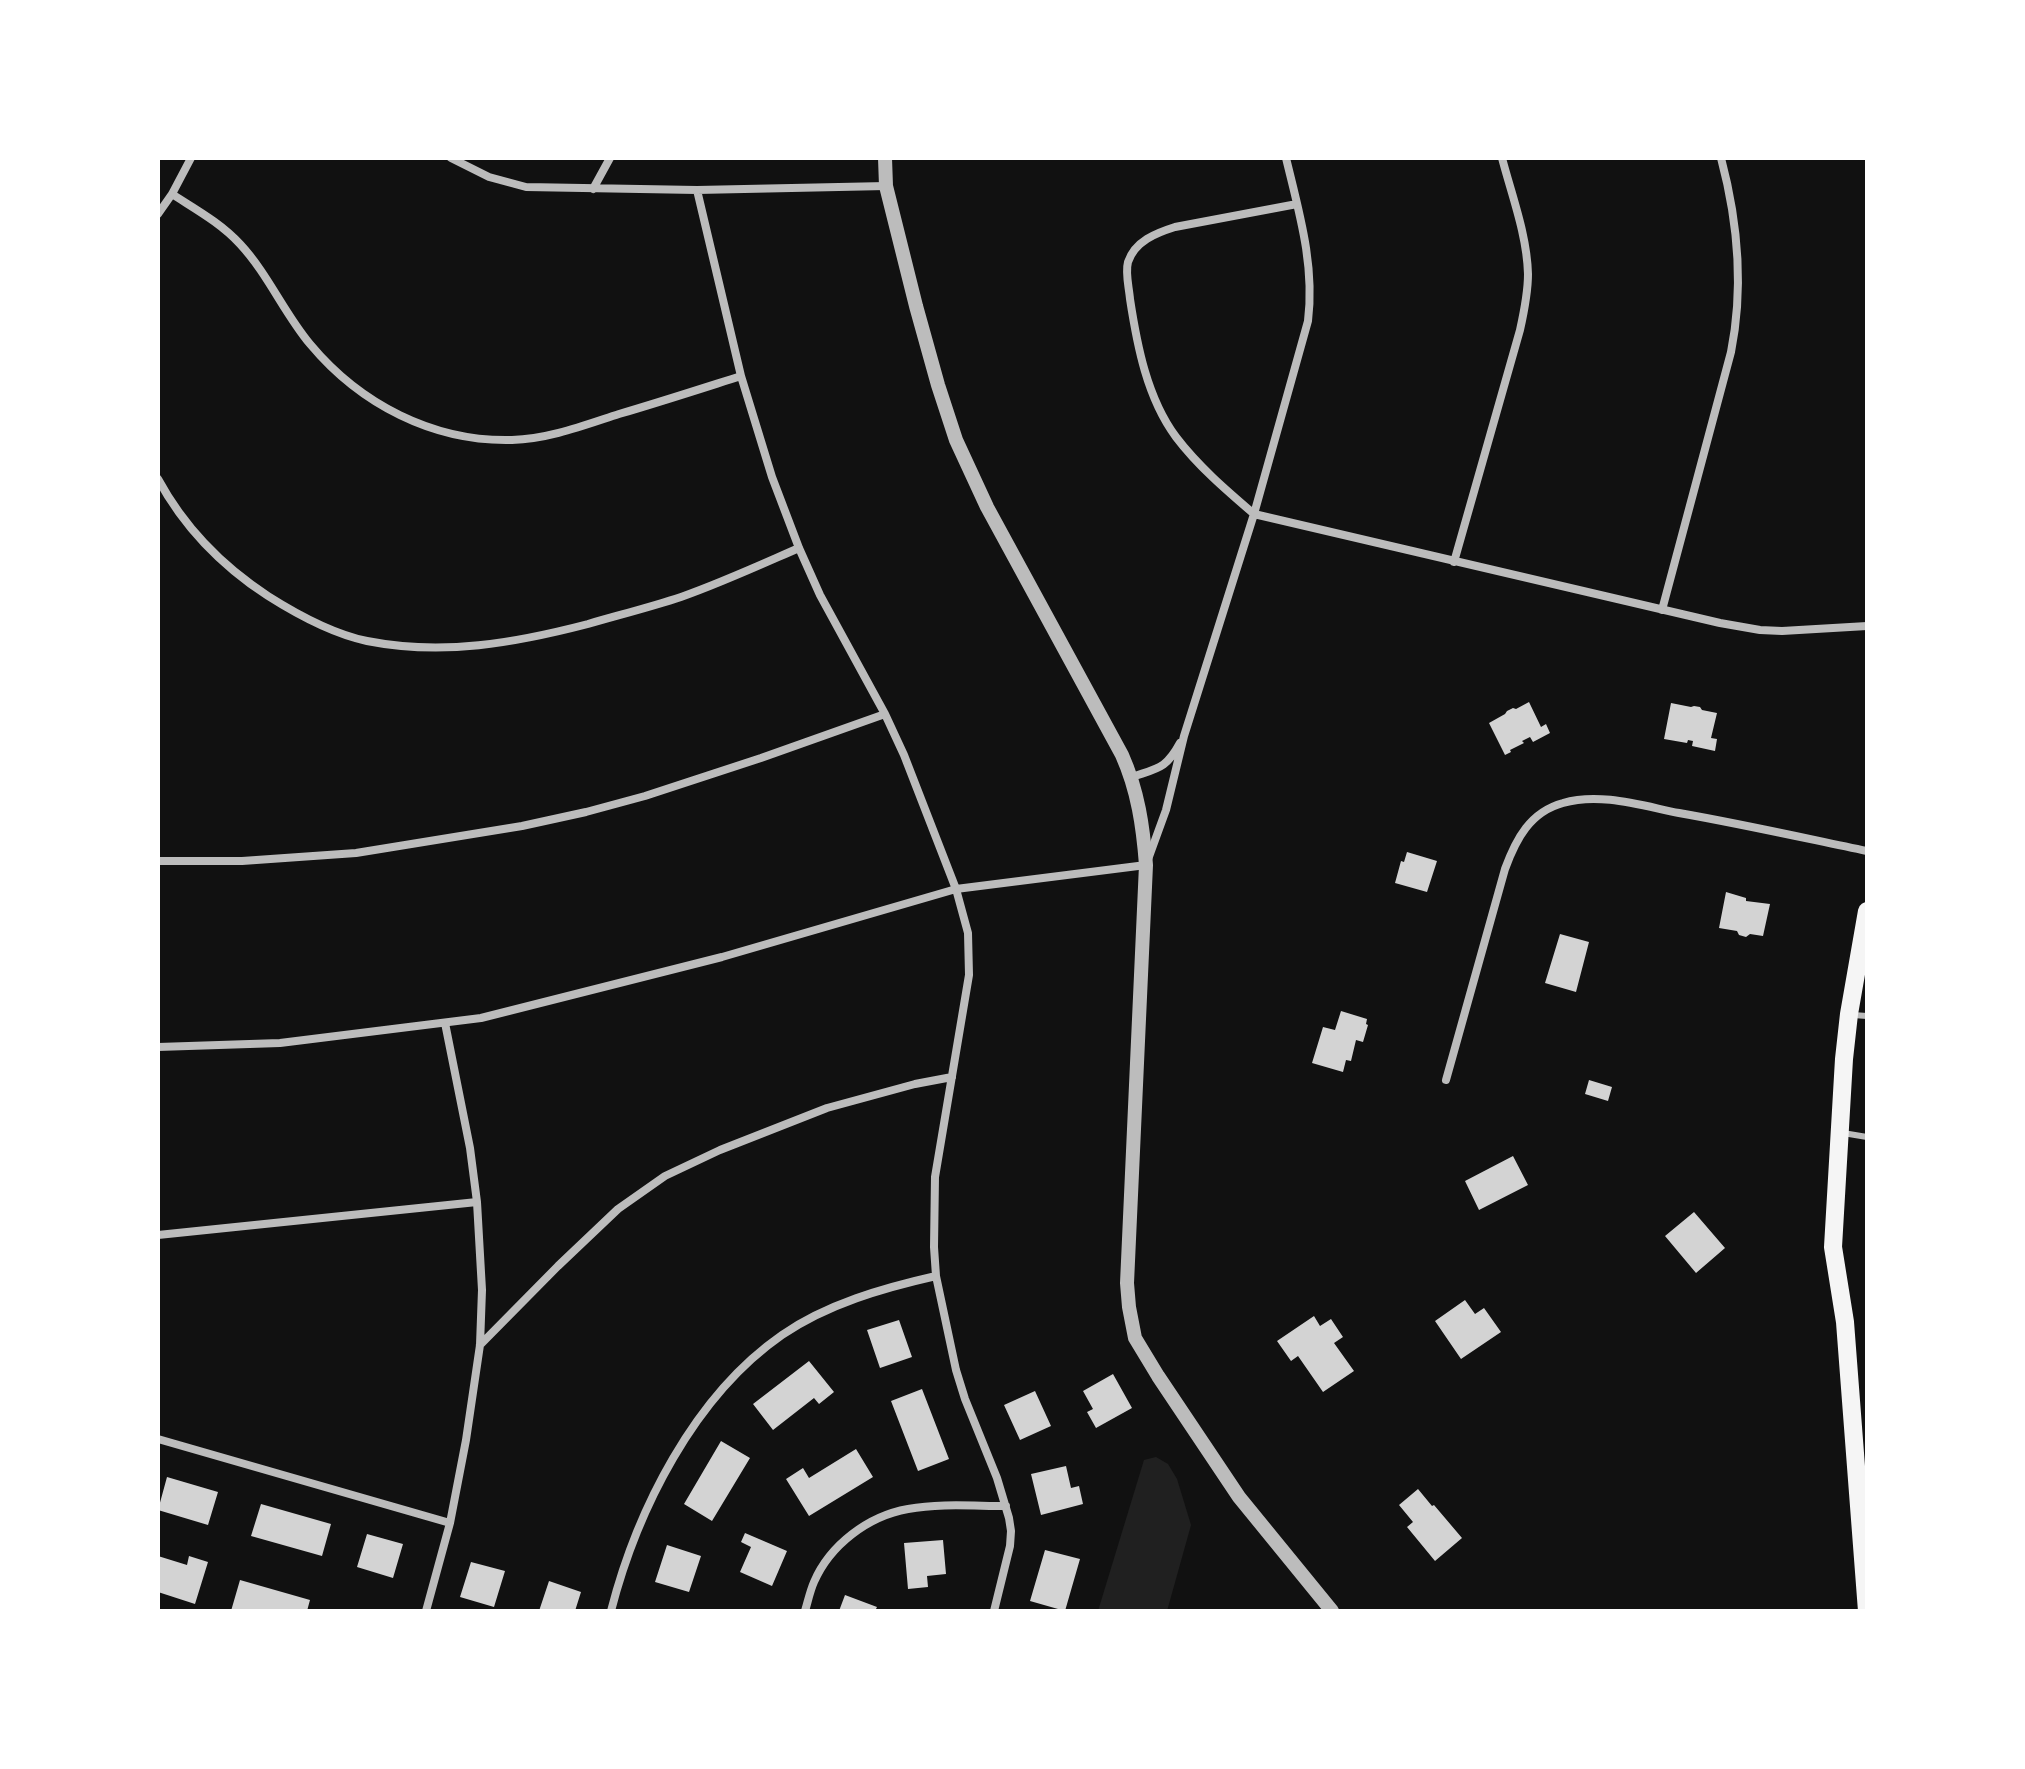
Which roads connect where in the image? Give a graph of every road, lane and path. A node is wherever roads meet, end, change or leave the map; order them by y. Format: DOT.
graph roads {
  1 [pos="191,158"];
  2 [pos="451,158"];
  3 [pos="610,158"];
  4 [pos="885,158"];
  5 [pos="1286,158"];
  6 [pos="1502,158"];
  7 [pos="1721,158"];
  8 [pos="886,186"];
  9 [pos="593,189"];
  10 [pos="697,190"];
  11 [pos="172,194"];
  12 [pos="1297,204"];
  13 [pos="158,214"];
  14 [pos="741,376"];
  15 [pos="158,479"];
  16 [pos="1254,514"];
  17 [pos="799,548"];
  18 [pos="1454,562"];
  19 [pos="1662,610"];
  20 [pos="1867,626"];
  21 [pos="885,714"];
  22 [pos="1184,736"];
  23 [pos="1132,777"];
  24 [pos="1867,851"];
  25 [pos="158,861"];
  26 [pos="1146,865"];
  27 [pos="956,889"];
  28 [pos="1867,911"];
  29 [pos="1858,1015"];
  30 [pos="445,1023"];
  31 [pos="158,1047"];
  32 [pos="952,1077"];
  33 [pos="1446,1080"];
  34 [pos="1840,1133"];
  35 [pos="1867,1137"];
  36 [pos="477,1202"];
  37 [pos="158,1235"];
  38 [pos="936,1276"];
  39 [pos="480,1345"];
  40 [pos="158,1439"];
  41 [pos="1006,1506"];
  42 [pos="450,1523"];
  43 [pos="1866,1603"];
  44 [pos="426,1611"];
  45 [pos="611,1611"];
  46 [pos="805,1611"];
  47 [pos="994,1611"];
  48 [pos="1332,1611"];
  1 -- 11 [label="street"];
  2 -- 9 [label="street"];
  3 -- 9 [label="street"];
  4 -- 8 [label="street"];
  5 -- 12 [label="street"];
  6 -- 18 [label="street"];
  7 -- 19 [label="street"];
  8 -- 10 [label="street"];
  8 -- 23 [label="street"];
  9 -- 10 [label="street"];
  10 -- 14 [label="street"];
  11 -- 13 [label="street"];
  11 -- 14 [label="street"];
  12 -- 16 [label="street"];
  12 -- 16 [label="street"];
  14 -- 17 [label="street"];
  15 -- 17 [label="street"];
  16 -- 18 [label="street"];
  16 -- 22 [label="street"];
  17 -- 21 [label="street"];
  18 -- 19 [label="street"];
  19 -- 20 [label="street"];
  21 -- 25 [label="street"];
  21 -- 27 [label="street"];
  22 -- 23 [label="street"];
  22 -- 26 [label="street"];
  23 -- 26 [label="street"];
  24 -- 33 [label="street"];
  26 -- 27 [label="street"];
  26 -- 48 [label="street"];
  27 -- 30 [label="street"];
  27 -- 32 [label="street"];
  28 -- 29 [label="main road"];
  29 -- 34 [label="main road"];
  30 -- 31 [label="street"];
  30 -- 36 [label="street"];
  32 -- 38 [label="street"];
  32 -- 39 [label="street"];
  34 -- 35 [label="lane"];
  34 -- 43 [label="main road"];
  36 -- 37 [label="street"];
  36 -- 39 [label="street"];
  38 -- 41 [label="street"];
  38 -- 45 [label="street"];
  39 -- 42 [label="street"];
  40 -- 42 [label="street"];
  41 -- 46 [label="street"];
  41 -- 47 [label="street"];
  42 -- 44 [label="street"];
}
